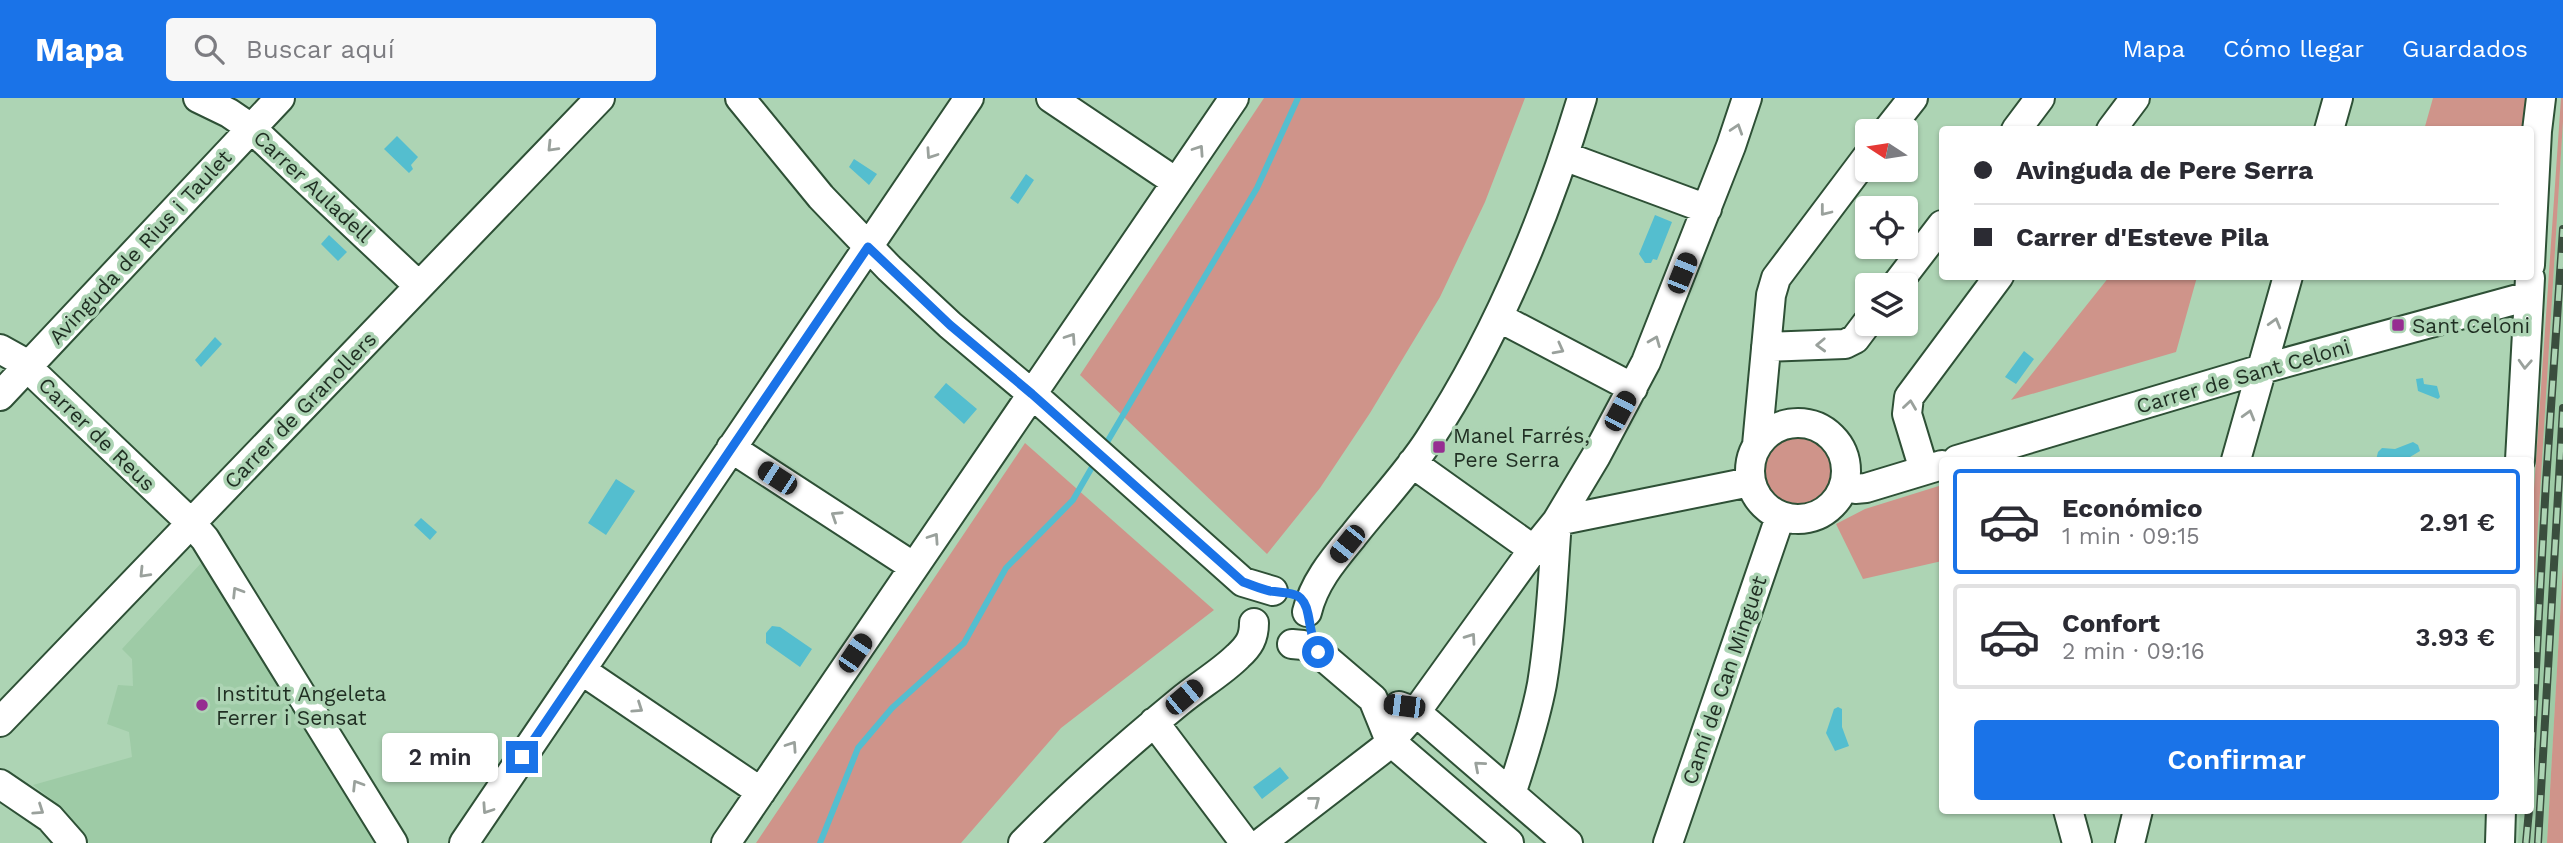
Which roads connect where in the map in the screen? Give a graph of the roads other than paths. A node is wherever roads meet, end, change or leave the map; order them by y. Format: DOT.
graph roads {
  1 [pos="198,98"];
  2 [pos="280,98"];
  3 [pos="600,98"];
  4 [pos="740,98"];
  5 [pos="969,98"];
  6 [pos="1051,98"];
  7 [pos="1234,98"];
  8 [pos="1581,98"];
  9 [pos="1746,98"];
  10 [pos="2040,98"];
  11 [pos="2136,98"];
  12 [pos="2338,98"];
  13 [pos="2542,98"];
  14 [pos="1909,99"];
  15 [pos="1896,119"];
  16 [pos="2019,126"];
  17 [pos="2114,126"];
  18 [pos="2330,126"];
  19 [pos="251,128"];
  20 [pos="1564,156"];
  21 [pos="1855,173"];
  22 [pos="1176,183"];
  23 [pos="2534,188"];
  24 [pos="1707,209"];
  25 [pos="1939,229"];
  26 [pos="868,247"];
  27 [pos="1905,273"];
  28 [pos="1996,280"];
  29 [pos="2287,280"];
  30 [pos="419,286"];
  31 [pos="2530,286"];
  32 [pos="1498,317"];
  33 [pos="1857,336"];
  34 [pos="1766,346"];
  35 [pos="0,349"];
  36 [pos="27,368"];
  37 [pos="2262,369"];
  38 [pos="1633,388"];
  39 [pos="0,396"];
  40 [pos="1040,401"];
  41 [pos="1757,445"];
  42 [pos="731,448"];
  43 [pos="2028,449"];
  44 [pos="1977,457"];
  45 [pos="2237,457"];
  46 [pos="2520,457"];
  47 [pos="1412,463"];
  48 [pos="1933,468"];
  49 [pos="1750,482"];
  50 [pos="1845,484"];
  51 [pos="1780,517"];
  52 [pos="1557,521"];
  53 [pos="191,523"];
  54 [pos="1534,550"];
  55 [pos="1330,564"];
  56 [pos="914,567"];
  57 [pos="1243,582"];
  58 [pos="1278,591"];
  59 [pos="1308,616"];
  60 [pos="1253,620"];
  61 [pos="1298,647"];
  62 [pos="1237,657"];
  63 [pos="581,670"];
  64 [pos="1373,699"];
  65 [pos="1416,712"];
  66 [pos="0,722"];
  67 [pos="1154,722"];
  68 [pos="1391,741"];
  69 [pos="0,784"];
  70 [pos="761,792"];
  71 [pos="1511,794"];
  72 [pos="2069,814"];
  73 [pos="2137,814"];
  74 [pos="2501,814"];
  75 [pos="72,843"];
  76 [pos="393,843"];
  77 [pos="464,843"];
  78 [pos="726,843"];
  79 [pos="1023,843"];
  80 [pos="1245,843"];
  81 [pos="1261,843"];
  82 [pos="1509,843"];
  83 [pos="1568,843"];
  84 [pos="1668,843"];
  85 [pos="2077,843"];
  86 [pos="2130,843"];
  87 [pos="2500,843"];
  1 -- 19 [label="street, Carrer Auladell"];
  2 -- 19 [label="street, Avinguda de Rius i Taulet"];
  3 -- 30 [label="street, Carrer de Granollers, one-way"];
  4 -- 26 [label="street"];
  5 -- 26 [label="street, one-way"];
  6 -- 22 [label="street"];
  22 -- 7 [label="street, one-way"];
  8 -- 20 [label="street"];
  24 -- 9 [label="street, one-way"];
  10 -- 16 [label="street"];
  11 -- 17 [label="street"];
  12 -- 18 [label="street"];
  13 -- 23 [label="street"];
  14 -- 15 [label="street"];
  19 -- 30 [label="street, Carrer Auladell"];
  19 -- 36 [label="street, Avinguda de Rius i Taulet"];
  20 -- 24 [label="street"];
  20 -- 32 [label="street"];
  21 -- 34 [label="street, one-way"];
  40 -- 22 [label="street, one-way"];
  38 -- 24 [label="street, one-way"];
  25 -- 27 [label="street"];
  26 -- 40 [label="street"];
  26 -- 42 [label="street"];
  48 -- 28 [label="street, one-way"];
  37 -- 29 [label="street, one-way"];
  30 -- 53 [label="street, Carrer de Granollers"];
  31 -- 37 [label="street, Carrer de Sant Celoni"];
  31 -- 46 [label="street, one-way"];
  32 -- 38 [label="street, one-way"];
  32 -- 47 [label="street"];
  33 -- 34 [label="street, one-way"];
  34 -- 41 [label="street"];
  35 -- 36 [label="street, Carrer de Reus"];
  36 -- 39 [label="street, Avinguda de Rius i Taulet"];
  36 -- 53 [label="street, Carrer de Reus"];
  37 -- 43 [label="street, Carrer de Sant Celoni"];
  45 -- 37 [label="street, one-way"];
  38 -- 52 [label="street"];
  56 -- 40 [label="street, one-way"];
  40 -- 57 [label="street"];
  41 -- 49 [label="street"];
  41 -- 50 [label="street"];
  56 -- 42 [label="street, one-way"];
  42 -- 63 [label="street"];
  43 -- 44 [label="street, Carrer de Sant Celoni"];
  47 -- 54 [label="street"];
  47 -- 55 [label="street"];
  48 -- 50 [label="street"];
  49 -- 51 [label="street"];
  49 -- 52 [label="street"];
  50 -- 51 [label="street"];
  51 -- 84 [label="street, Camí de Can Minguet"];
  52 -- 54 [label="street"];
  52 -- 71 [label="street"];
  53 -- 66 [label="street, Carrer de Granollers, one-way"];
  76 -- 53 [label="street, Carrer de Reus, one-way"];
  65 -- 54 [label="street, one-way"];
  55 -- 58 [label="street"];
  55 -- 59 [label="street"];
  70 -- 56 [label="street, one-way"];
  57 -- 58 [label="street"];
  57 -- 60 [label="street"];
  58 -- 59 [label="street"];
  58 -- 60 [label="street"];
  59 -- 61 [label="street"];
  60 -- 61 [label="street"];
  60 -- 62 [label="street"];
  61 -- 62 [label="street"];
  61 -- 64 [label="street"];
  62 -- 67 [label="street"];
  63 -- 70 [label="street, one-way"];
  63 -- 77 [label="street, one-way"];
  64 -- 65 [label="street"];
  64 -- 68 [label="street"];
  65 -- 68 [label="street"];
  71 -- 65 [label="street, one-way"];
  67 -- 79 [label="street"];
  67 -- 80 [label="street"];
  81 -- 68 [label="street, one-way"];
  68 -- 82 [label="street"];
  69 -- 75 [label="street, one-way"];
  70 -- 78 [label="street"];
  71 -- 83 [label="street"];
  72 -- 85 [label="street"];
  73 -- 86 [label="street"];
  74 -- 87 [label="street"];
}
